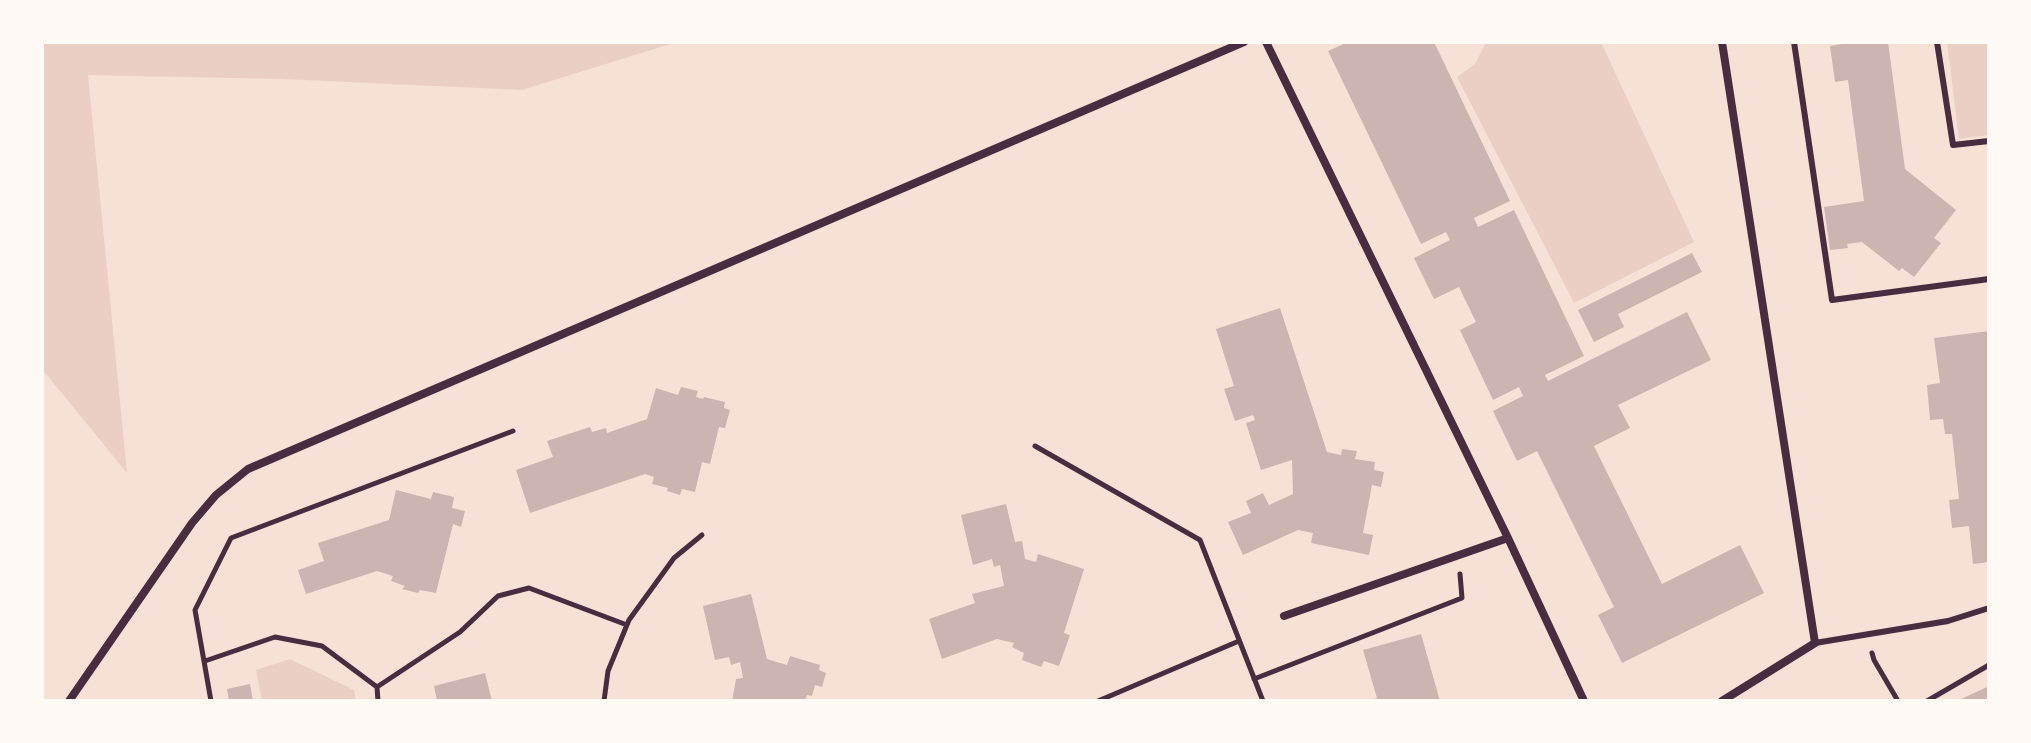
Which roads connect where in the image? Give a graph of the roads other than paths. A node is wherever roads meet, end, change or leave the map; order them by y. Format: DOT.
graph roads {
  1 [pos="1244,42"];
  2 [pos="1266,42"];
  3 [pos="1722,42"];
  4 [pos="1794,42"];
  5 [pos="1937,42"];
  6 [pos="1989,141"];
  7 [pos="1989,279"];
  8 [pos="1508,538"];
  9 [pos="1989,608"];
  10 [pos="1284,616"];
  11 [pos="1815,643"];
  12 [pos="69,701"];
  13 [pos="1584,701"];
  14 [pos="1722,701"];
  1 -- 12 [label="street"];
  2 -- 8 [label="street"];
  3 -- 11 [label="street"];
  4 -- 7 [label="lane"];
  5 -- 6 [label="lane"];
  8 -- 10 [label="street"];
  8 -- 13 [label="street"];
  9 -- 11 [label="lane"];
  11 -- 14 [label="street"];
}
